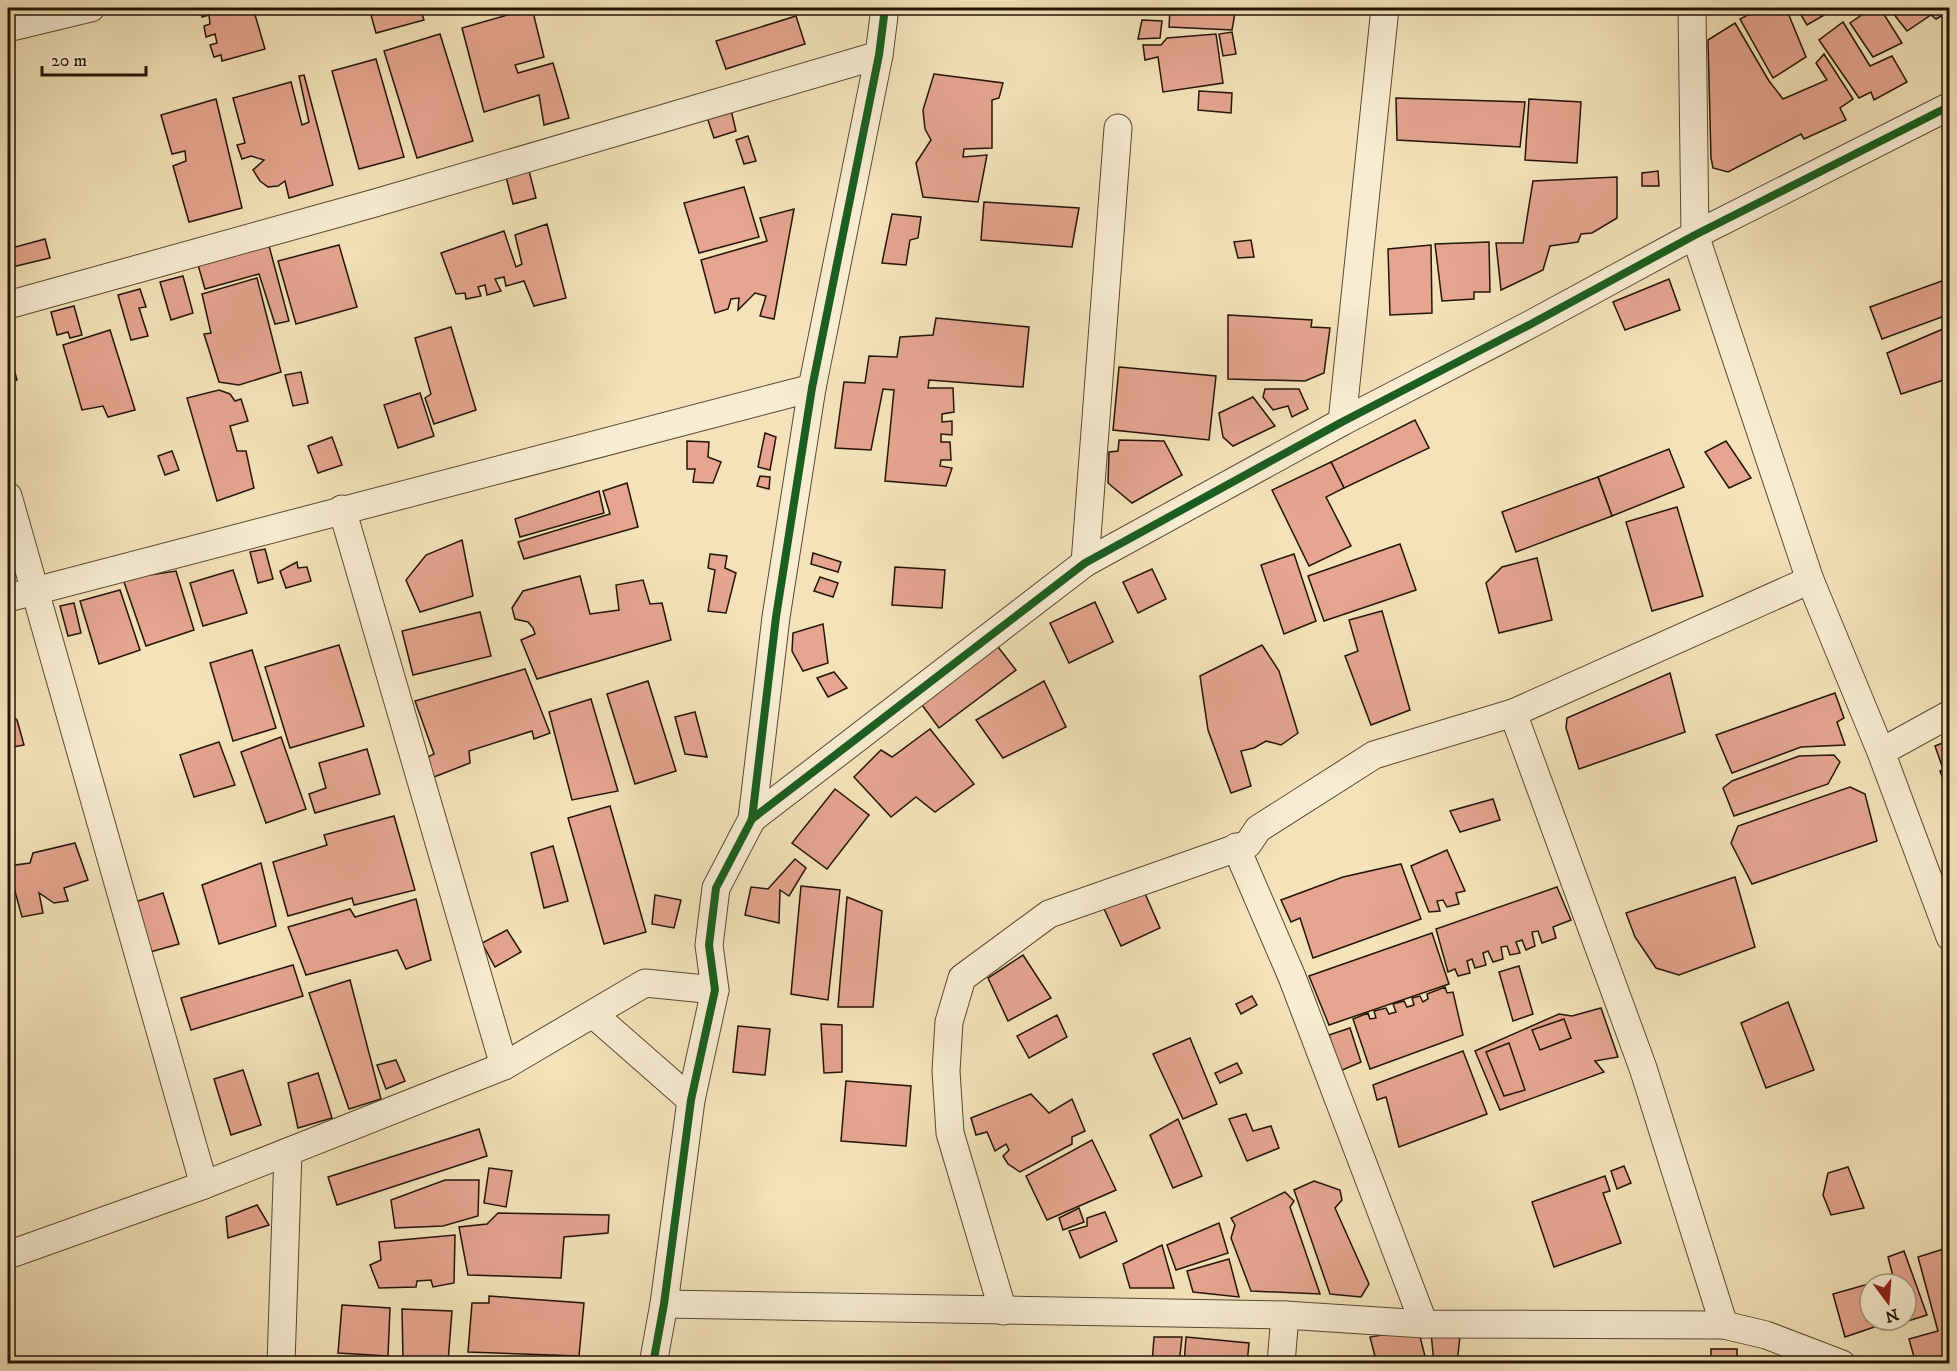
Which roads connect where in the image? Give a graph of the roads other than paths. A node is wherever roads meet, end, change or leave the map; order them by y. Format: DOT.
graph roads {
  1 [pos="91,8"];
  2 [pos="885,8"];
  3 [pos="1385,8"];
  4 [pos="1692,8"];
  5 [pos="8,28"];
  6 [pos="879,55"];
  7 [pos="1950,106"];
  8 [pos="1118,128"];
  9 [pos="1695,235"];
  10 [pos="8,305"];
  11 [pos="812,388"];
  12 [pos="1342,422"];
  13 [pos="8,496"];
  14 [pos="342,509"];
  15 [pos="1084,562"];
  16 [pos="1810,580"];
  17 [pos="34,589"];
  18 [pos="8,598"];
  19 [pos="1513,713"];
  20 [pos="1950,714"];
  21 [pos="1881,752"];
  22 [pos="752,819"];
  23 [pos="1236,848"];
  24 [pos="1950,937"];
  25 [pos="715,990"];
  26 [pos="592,1014"];
  27 [pos="504,1066"];
  28 [pos="691,1100"];
  29 [pos="288,1152"];
  30 [pos="204,1185"];
  31 [pos="8,1255"];
  32 [pos="664,1304"];
  33 [pos="1003,1311"];
  34 [pos="1285,1315"];
  35 [pos="1424,1324"];
  36 [pos="1724,1325"];
  37 [pos="281,1364"];
  38 [pos="653,1364"];
  39 [pos="1281,1364"];
  40 [pos="1842,1364"];
  1 -- 5 [label="street"];
  2 -- 6 [label="street"];
  3 -- 12 [label="street"];
  4 -- 9 [label="street"];
  6 -- 10 [label="street"];
  6 -- 11 [label="street"];
  7 -- 9 [label="street"];
  8 -- 15 [label="street"];
  9 -- 12 [label="street"];
  9 -- 16 [label="street"];
  11 -- 14 [label="street"];
  11 -- 22 [label="street"];
  12 -- 15 [label="street"];
  13 -- 17 [label="street"];
  14 -- 17 [label="street"];
  14 -- 27 [label="street"];
  15 -- 22 [label="street"];
  16 -- 19 [label="street"];
  16 -- 21 [label="street"];
  17 -- 18 [label="street"];
  17 -- 30 [label="street"];
  19 -- 23 [label="street"];
  19 -- 36 [label="street"];
  20 -- 21 [label="street"];
  21 -- 24 [label="street"];
  22 -- 25 [label="street"];
  23 -- 33 [label="street"];
  23 -- 35 [label="street"];
  25 -- 26 [label="street"];
  25 -- 28 [label="street"];
  26 -- 27 [label="street"];
  26 -- 28 [label="street"];
  27 -- 29 [label="street"];
  28 -- 32 [label="street"];
  29 -- 30 [label="street"];
  29 -- 37 [label="street"];
  30 -- 31 [label="street"];
  32 -- 33 [label="street"];
  32 -- 38 [label="street"];
  33 -- 34 [label="street"];
  34 -- 35 [label="street"];
  34 -- 39 [label="street"];
  35 -- 36 [label="street"];
  36 -- 40 [label="street"];
}
